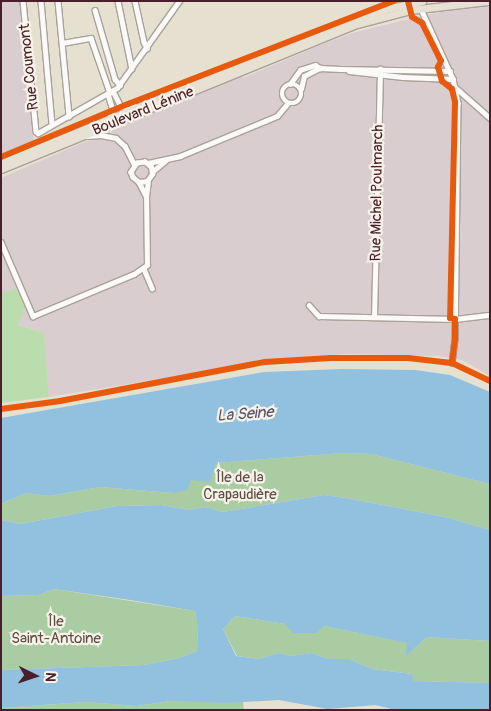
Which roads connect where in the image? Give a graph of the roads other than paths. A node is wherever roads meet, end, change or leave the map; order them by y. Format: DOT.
graph roads {
  1 [pos="23,1"];
  2 [pos="41,1"];
  3 [pos="58,1"];
  4 [pos="118,1"];
  5 [pos="135,1"];
  6 [pos="179,1"];
  7 [pos="487,1"];
  8 [pos="421,4"];
  9 [pos="95,10"];
  10 [pos="62,43"];
  11 [pos="148,48"];
  12 [pos="320,68"];
  13 [pos="132,70"];
  14 [pos="450,71"];
  15 [pos="380,72"];
  16 [pos="453,79"];
  17 [pos="290,84"];
  18 [pos="120,86"];
  19 [pos="455,87"];
  20 [pos="301,89"];
  21 [pos="110,93"];
  22 [pos="287,104"];
  23 [pos="143,105"];
  24 [pos="69,116"];
  25 [pos="490,118"];
  26 [pos="109,119"];
  27 [pos="52,125"];
  28 [pos="80,137"];
  29 [pos="166,160"];
  30 [pos="148,163"];
  31 [pos="1,164"];
  32 [pos="134,164"];
  33 [pos="1,169"];
  34 [pos="152,172"];
  35 [pos="148,180"];
  36 [pos="140,182"];
  37 [pos="146,197"];
  38 [pos="1,242"];
  39 [pos="144,269"];
  40 [pos="152,288"];
  41 [pos="309,305"];
  42 [pos="490,315"];
  43 [pos="374,317"];
  44 [pos="455,319"];
  45 [pos="452,363"];
  1 -- 27 [label="street, Rue Coumont"];
  2 -- 27 [label="street"];
  3 -- 10 [label="street"];
  4 -- 13 [label="street"];
  5 -- 11 [label="street"];
  6 -- 11 [label="street"];
  7 -- 8 [label="main road, Boulevard Lénine"];
  8 -- 14 [label="street"];
  8 -- 23 [label="main road, Boulevard Lénine"];
  8 -- 28 [label="main road, Boulevard Lénine"];
  9 -- 18 [label="street"];
  10 -- 21 [label="street"];
  10 -- 24 [label="street"];
  11 -- 13 [label="street"];
  12 -- 15 [label="street"];
  12 -- 17 [label="street"];
  12 -- 20 [label="street"];
  13 -- 18 [label="street"];
  14 -- 15 [label="street"];
  14 -- 16 [label="street"];
  15 -- 16 [label="street"];
  15 -- 43 [label="street, Rue Michel Poulmarch"];
  16 -- 19 [label="street"];
  17 -- 20 [label="street"];
  17 -- 22 [label="street"];
  18 -- 21 [label="street"];
  19 -- 25 [label="street"];
  19 -- 44 [label="street"];
  20 -- 22 [label="street"];
  21 -- 23 [label="street"];
  21 -- 24 [label="street"];
  21 -- 26 [label="street"];
  22 -- 29 [label="street"];
  23 -- 26 [label="main road, Boulevard Lénine"];
  24 -- 27 [label="street"];
  26 -- 31 [label="main road, Boulevard Lénine"];
  28 -- 32 [label="street"];
  28 -- 33 [label="main road, Boulevard Lénine"];
  29 -- 30 [label="street"];
  29 -- 34 [label="street"];
  30 -- 32 [label="street"];
  30 -- 34 [label="street"];
  32 -- 36 [label="street"];
  34 -- 35 [label="street"];
  35 -- 36 [label="street"];
  35 -- 37 [label="street"];
  36 -- 37 [label="street"];
  37 -- 39 [label="street"];
  38 -- 39 [label="street"];
  39 -- 40 [label="street"];
  41 -- 43 [label="street"];
  42 -- 44 [label="street"];
  43 -- 44 [label="street"];
  44 -- 45 [label="street"];
}
